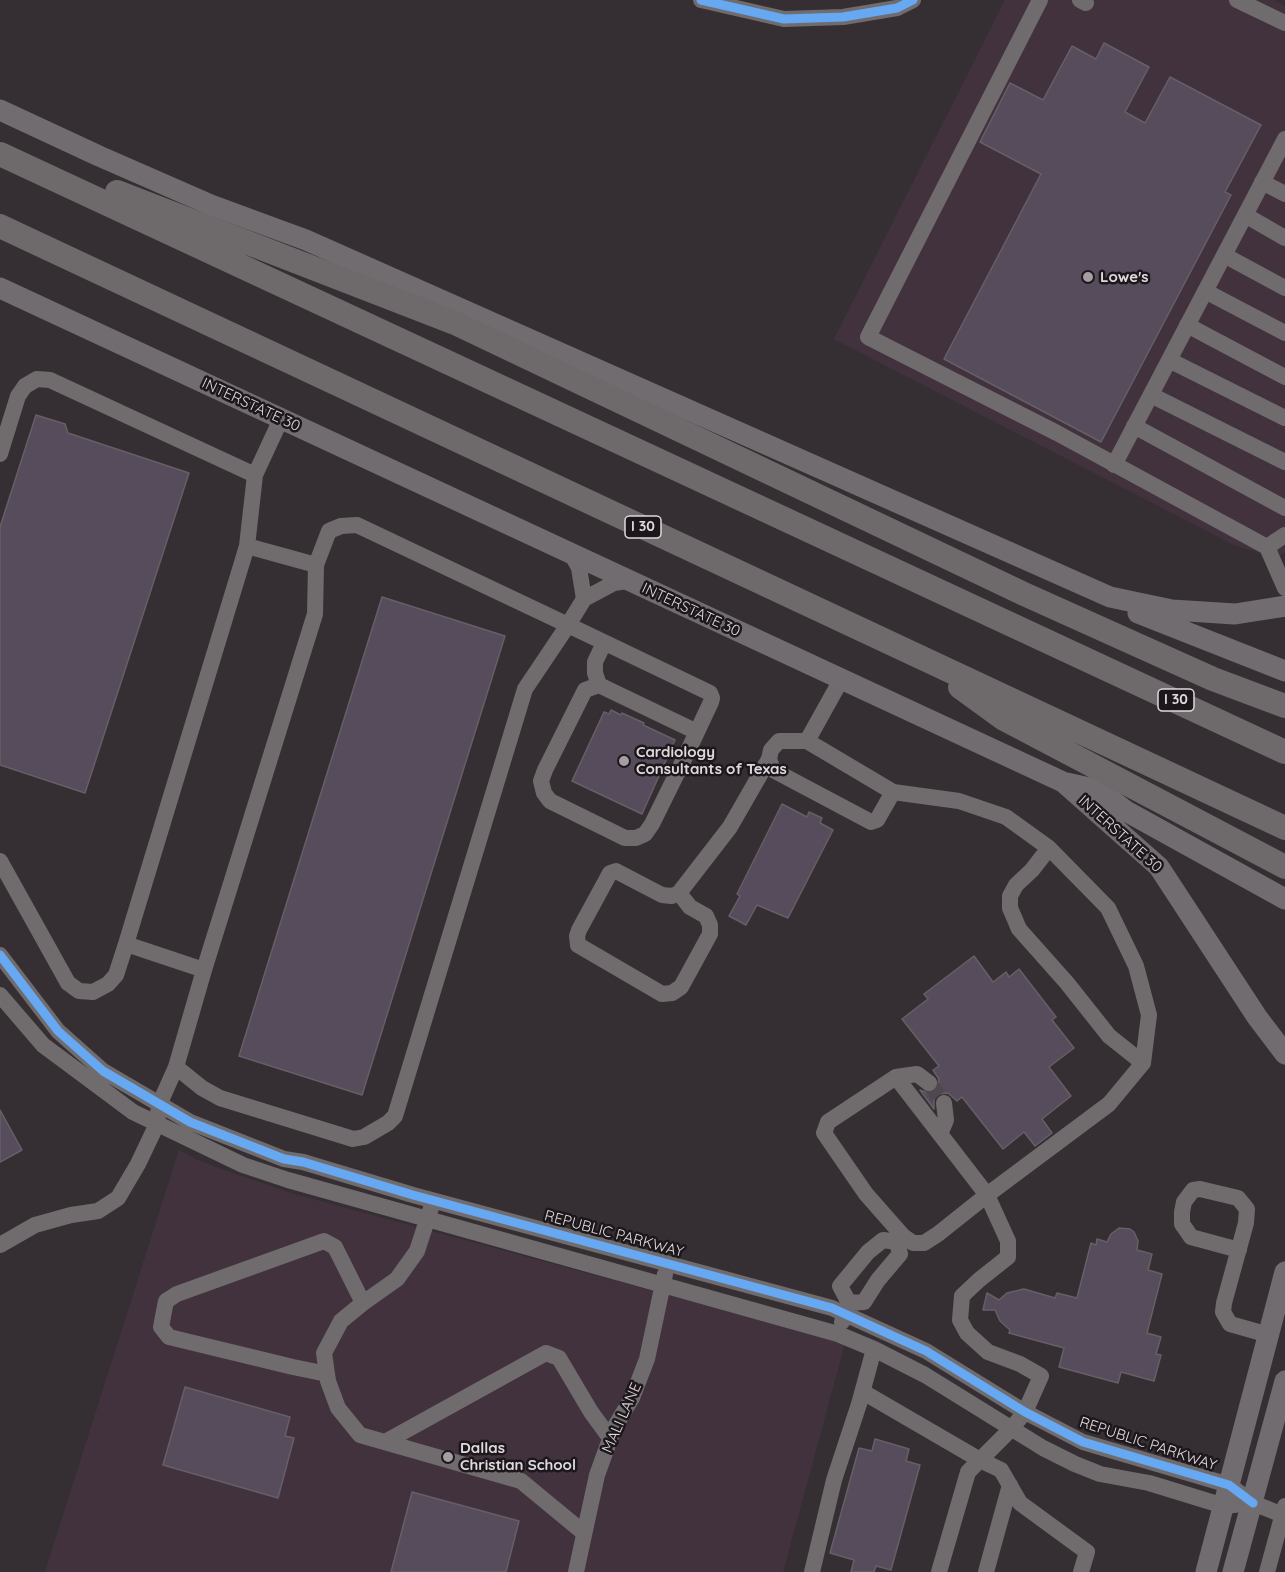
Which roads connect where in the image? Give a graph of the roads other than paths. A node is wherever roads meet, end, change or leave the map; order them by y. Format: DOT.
graph roads {
  1 [pos="702,0"];
  2 [pos="913,0"];
  3 [pos="1040,0"];
  4 [pos="1238,0"];
  5 [pos="1285,23"];
  6 [pos="0,110"];
  7 [pos="1284,144"];
  8 [pos="7,158"];
  9 [pos="1262,182"];
  10 [pos="1285,194"];
  11 [pos="1245,215"];
  12 [pos="0,226"];
  13 [pos="1285,238"];
  14 [pos="1224,255"];
  15 [pos="0,288"];
  16 [pos="1285,288"];
  17 [pos="1205,291"];
  18 [pos="1187,325"];
  19 [pos="1285,333"];
  20 [pos="1169,360"];
  21 [pos="1285,377"];
  22 [pos="1151,395"];
  23 [pos="1285,418"];
  24 [pos="281,419"];
  25 [pos="1134,426"];
  26 [pos="0,454"];
  27 [pos="1285,462"];
  28 [pos="1114,465"];
  29 [pos="255,475"];
  30 [pos="1285,508"];
  31 [pos="1285,535"];
  32 [pos="247,546"];
  33 [pos="1267,547"];
  34 [pos="572,555"];
  35 [pos="316,565"];
  36 [pos="627,580"];
  37 [pos="1285,588"];
  38 [pos="1110,597"];
  39 [pos="584,599"];
  40 [pos="1285,606"];
  41 [pos="568,625"];
  42 [pos="604,643"];
  43 [pos="917,655"];
  44 [pos="1285,671"];
  45 [pos="841,680"];
  46 [pos="599,685"];
  47 [pos="1285,706"];
  48 [pos="697,732"];
  49 [pos="807,741"];
  50 [pos="1285,752"];
  51 [pos="769,759"];
  52 [pos="1063,782"];
  53 [pos="893,792"];
  54 [pos="1285,828"];
  55 [pos="1049,848"];
  56 [pos="0,861"];
  57 [pos="1285,867"];
  58 [pos="679,893"];
  59 [pos="1285,898"];
  60 [pos="126,945"];
  61 [pos="0,956"];
  62 [pos="204,970"];
  63 [pos="0,995"];
  64 [pos="1285,1053"];
  65 [pos="1143,1063"];
  66 [pos="176,1067"];
  67 [pos="896,1077"];
  68 [pos="929,1083"];
  69 [pos="944,1103"];
  70 [pos="159,1105"];
  71 [pos="157,1124"];
  72 [pos="940,1134"];
  73 [pos="987,1195"];
  74 [pos="434,1201"];
  75 [pos="428,1218"];
  76 [pos="900,1239"];
  77 [pos="0,1245"];
  78 [pos="1239,1250"];
  79 [pos="667,1264"];
  80 [pos="1285,1272"];
  81 [pos="662,1284"];
  82 [pos="363,1303"];
  83 [pos="847,1309"];
  84 [pos="838,1334"];
  85 [pos="1274,1334"];
  86 [pos="874,1349"];
  87 [pos="327,1374"];
  88 [pos="1285,1381"];
  89 [pos="862,1392"];
  90 [pos="1025,1412"];
  91 [pos="1011,1429"];
  92 [pos="610,1438"];
  93 [pos="385,1442"];
  94 [pos="980,1460"];
  95 [pos="1010,1485"];
  96 [pos="1229,1485"];
  97 [pos="1253,1503"];
  98 [pos="1224,1506"];
  99 [pos="1284,1510"];
  100 [pos="584,1533"];
  101 [pos="576,1572"];
  102 [pos="812,1572"];
  103 [pos="939,1572"];
  104 [pos="986,1572"];
  105 [pos="1081,1572"];
  106 [pos="1206,1572"];
  107 [pos="1233,1572"];
  108 [pos="1267,1572"];
  1 -- 2 [label="street"];
  3 -- 28 [label="street"];
  4 -- 5 [label="street"];
  6 -- 38 [label="main road"];
  7 -- 9 [label="street"];
  8 -- 47 [label="highway"];
  8 -- 50 [label="highway, I 30"];
  9 -- 10 [label="street"];
  9 -- 11 [label="street"];
  11 -- 13 [label="street"];
  11 -- 14 [label="street"];
  12 -- 43 [label="highway, I 30"];
  14 -- 16 [label="street"];
  14 -- 17 [label="street"];
  15 -- 24 [label="main road, INTERSTATE 30"];
  17 -- 18 [label="street"];
  17 -- 19 [label="street"];
  18 -- 20 [label="street"];
  18 -- 21 [label="street"];
  20 -- 22 [label="street"];
  20 -- 23 [label="street"];
  22 -- 25 [label="street"];
  22 -- 27 [label="street"];
  24 -- 29 [label="street"];
  24 -- 34 [label="main road, INTERSTATE 30"];
  25 -- 28 [label="street"];
  25 -- 30 [label="street"];
  26 -- 29 [label="street"];
  28 -- 33 [label="street"];
  29 -- 32 [label="street"];
  31 -- 33 [label="street"];
  32 -- 35 [label="street"];
  32 -- 60 [label="street"];
  33 -- 37 [label="street"];
  34 -- 36 [label="main road, INTERSTATE 30"];
  34 -- 39 [label="street"];
  35 -- 41 [label="street"];
  35 -- 62 [label="street"];
  36 -- 39 [label="street"];
  36 -- 45 [label="main road, INTERSTATE 30"];
  38 -- 40 [label="main road"];
  38 -- 44 [label="main road"];
  39 -- 41 [label="street"];
  41 -- 42 [label="street"];
  41 -- 66 [label="street"];
  42 -- 46 [label="street"];
  42 -- 48 [label="street"];
  43 -- 54 [label="highway, I 30"];
  43 -- 57 [label="highway"];
  45 -- 49 [label="street"];
  45 -- 52 [label="main road, INTERSTATE 30"];
  46 -- 48 [label="street"];
  46 -- 48 [label="street"];
  49 -- 51 [label="street"];
  49 -- 53 [label="street"];
  51 -- 53 [label="street"];
  51 -- 58 [label="street"];
  52 -- 59 [label="main road"];
  52 -- 64 [label="main road, INTERSTATE 30"];
  53 -- 55 [label="street"];
  55 -- 65 [label="street"];
  55 -- 65 [label="street"];
  56 -- 60 [label="street"];
  58 -- 58 [label="street"];
  60 -- 62 [label="street"];
  61 -- 70 [label="street, REPUBLIC PARKWAY"];
  62 -- 66 [label="street"];
  63 -- 71 [label="street"];
  65 -- 73 [label="street"];
  66 -- 70 [label="street"];
  67 -- 68 [label="street"];
  67 -- 72 [label="street"];
  67 -- 76 [label="street"];
  69 -- 72 [label="street"];
  70 -- 71 [label="street"];
  70 -- 74 [label="street, REPUBLIC PARKWAY"];
  71 -- 75 [label="street"];
  71 -- 77 [label="street"];
  72 -- 73 [label="street"];
  73 -- 76 [label="street"];
  73 -- 90 [label="street"];
  74 -- 75 [label="street"];
  74 -- 79 [label="street, REPUBLIC PARKWAY"];
  75 -- 81 [label="street"];
  75 -- 82 [label="street"];
  76 -- 83 [label="street"];
  76 -- 83 [label="street"];
  78 -- 85 [label="street"];
  79 -- 81 [label="street, MALI LANE"];
  79 -- 83 [label="street, REPUBLIC PARKWAY"];
  80 -- 85 [label="main road"];
  81 -- 84 [label="street"];
  81 -- 92 [label="street, MALI LANE"];
  82 -- 87 [label="street"];
  82 -- 87 [label="street"];
  83 -- 84 [label="street"];
  83 -- 90 [label="street, REPUBLIC PARKWAY"];
  84 -- 86 [label="street"];
  85 -- 96 [label="main road"];
  86 -- 89 [label="street"];
  86 -- 91 [label="street"];
  87 -- 93 [label="street"];
  88 -- 97 [label="main road"];
  89 -- 94 [label="street"];
  89 -- 102 [label="street"];
  90 -- 91 [label="street"];
  90 -- 96 [label="street, REPUBLIC PARKWAY"];
  91 -- 94 [label="street"];
  91 -- 98 [label="street"];
  92 -- 93 [label="street"];
  92 -- 100 [label="street, MALI LANE"];
  93 -- 100 [label="street"];
  94 -- 95 [label="street"];
  94 -- 103 [label="street"];
  95 -- 104 [label="street"];
  95 -- 105 [label="street"];
  96 -- 97 [label="street, REPUBLIC PARKWAY"];
  96 -- 98 [label="main road"];
  97 -- 98 [label="street"];
  97 -- 99 [label="street"];
  97 -- 107 [label="main road"];
  98 -- 106 [label="main road"];
  99 -- 108 [label="street"];
  100 -- 101 [label="street, MALI LANE"];
}
